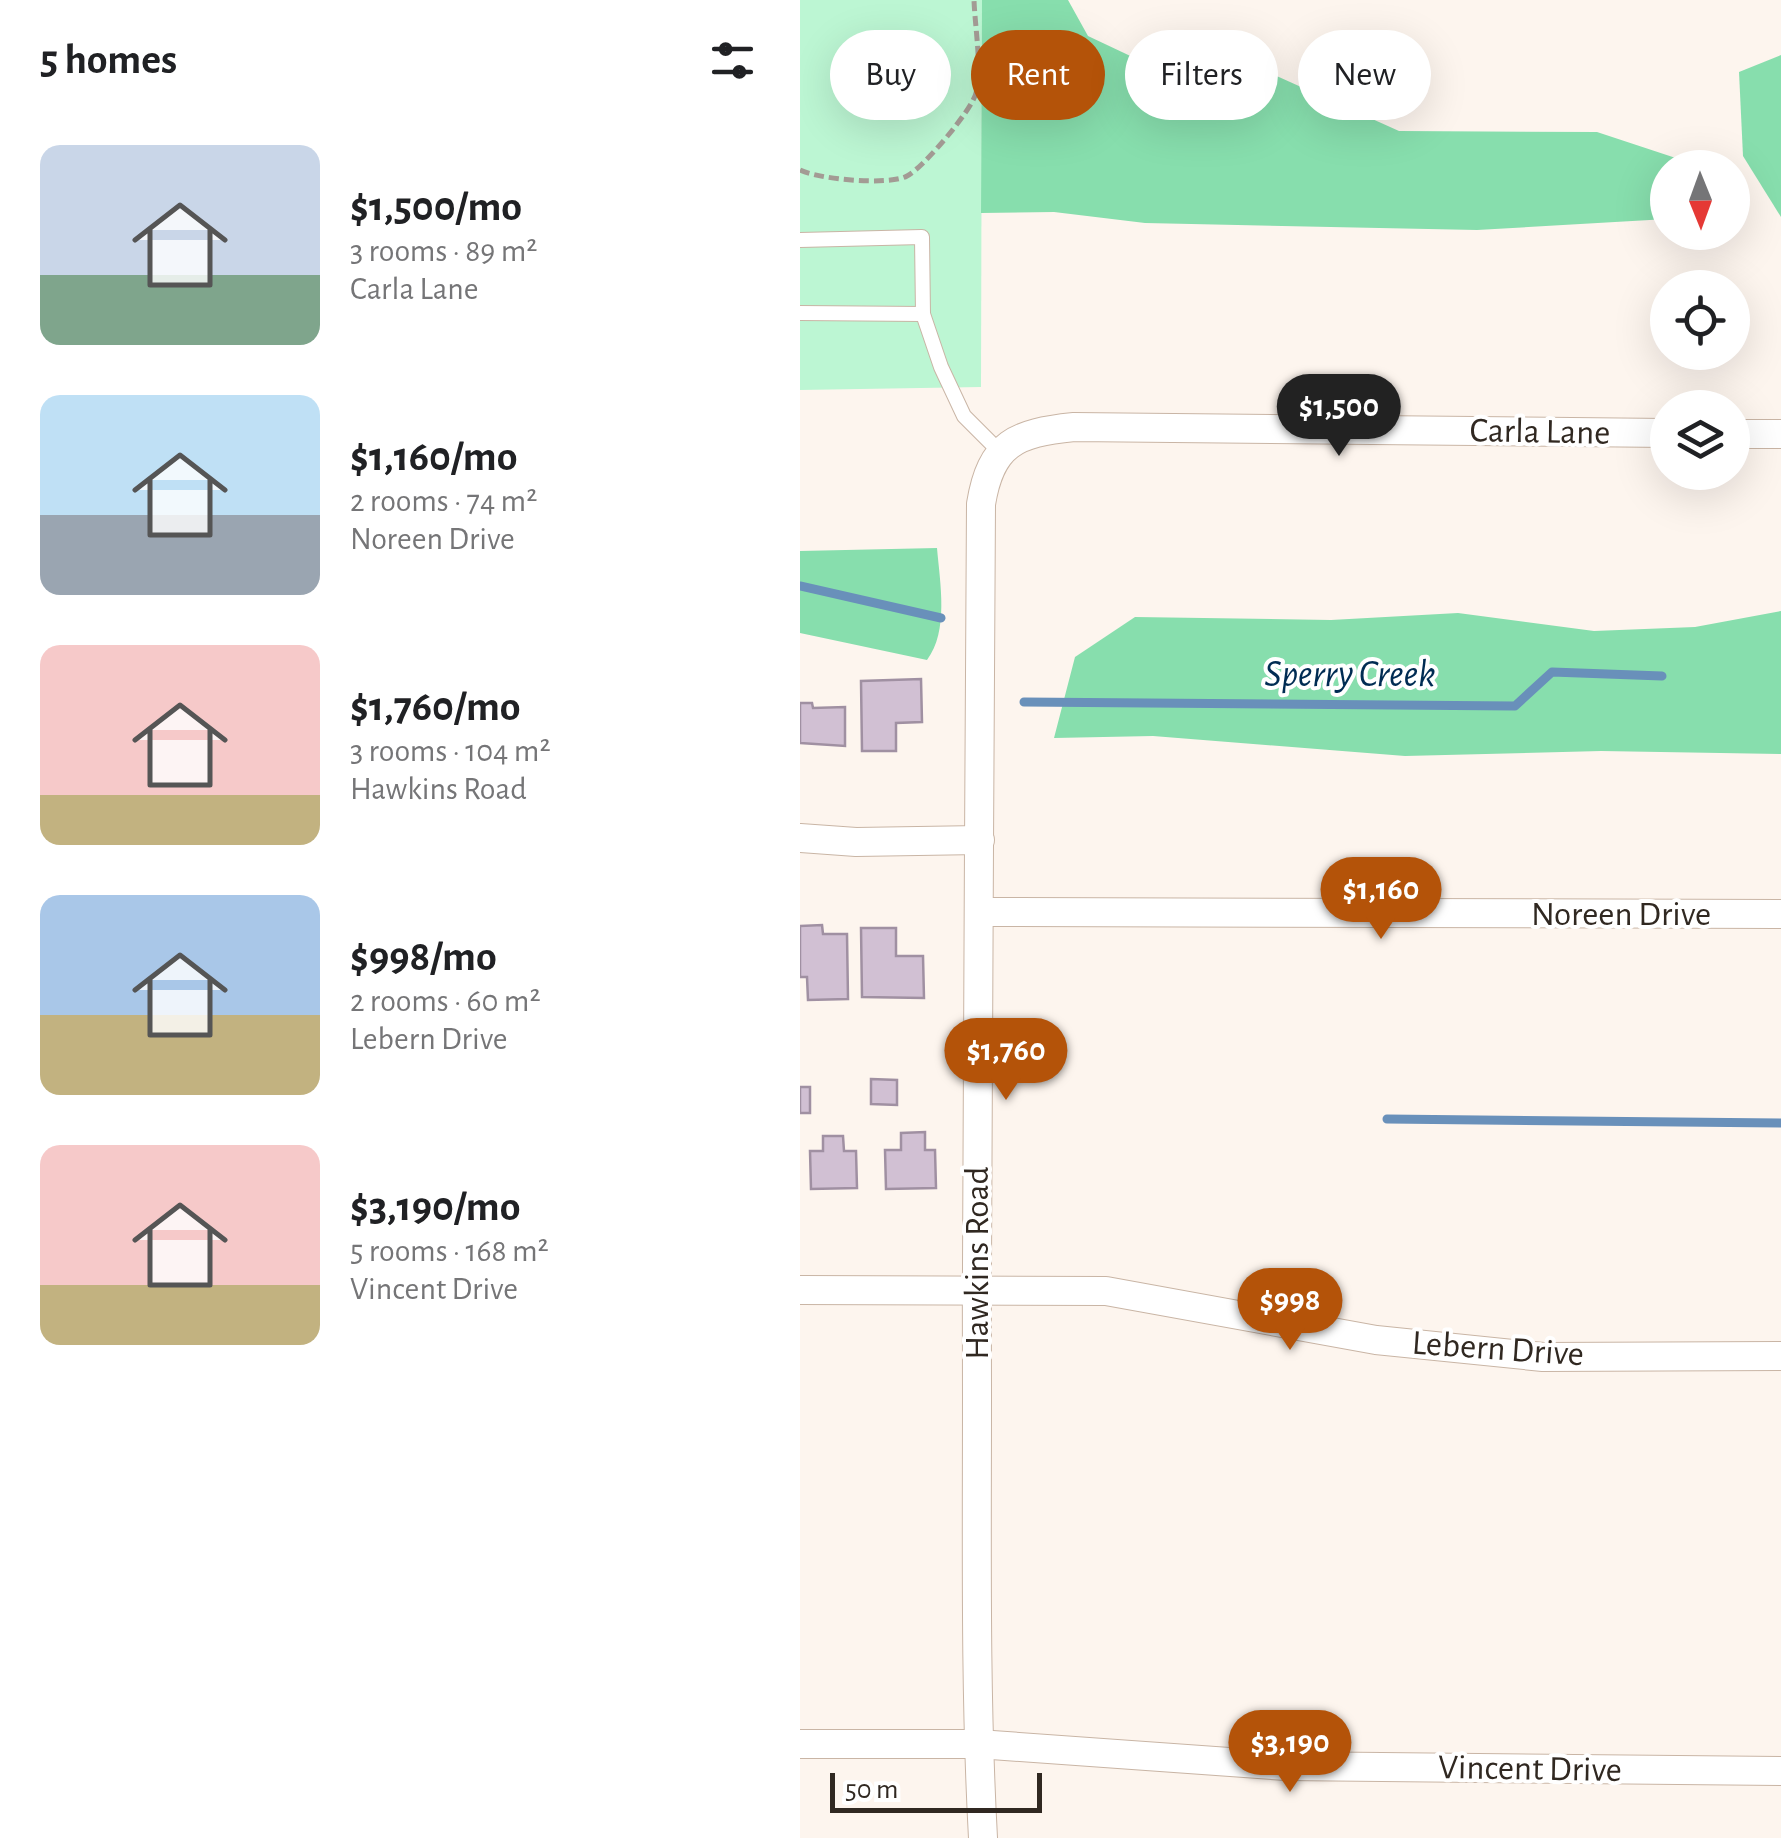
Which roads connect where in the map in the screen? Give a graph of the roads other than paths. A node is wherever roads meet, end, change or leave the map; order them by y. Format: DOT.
graph roads {
  1 [pos="800,240"];
  2 [pos="800,314"];
  3 [pos="922,314"];
  4 [pos="1650,433"];
  5 [pos="1750,434"];
  6 [pos="1781,434"];
  7 [pos="999,452"];
  8 [pos="800,838"];
  9 [pos="980,840"];
  10 [pos="981,912"];
  11 [pos="1781,914"];
  12 [pos="800,1290"];
  13 [pos="976,1290"];
  14 [pos="1781,1356"];
  15 [pos="800,1744"];
  16 [pos="978,1744"];
  17 [pos="1781,1771"];
  18 [pos="984,1838"];
  1 -- 3 [label="lane"];
  2 -- 3 [label="lane"];
  3 -- 7 [label="lane"];
  4 -- 7 [label="street, Carla Lane"];
  5 -- 6 [label="street"];
  7 -- 9 [label="street, Hawkins Road"];
  8 -- 9 [label="street"];
  9 -- 10 [label="street, Hawkins Road"];
  10 -- 11 [label="street, Noreen Drive"];
  10 -- 13 [label="street, Hawkins Road"];
  12 -- 13 [label="street, Lebern Drive"];
  13 -- 14 [label="street, Lebern Drive"];
  13 -- 16 [label="street, Hawkins Road"];
  15 -- 16 [label="street, Vincent Drive"];
  16 -- 17 [label="street, Vincent Drive"];
  16 -- 18 [label="street, Hawkins Road"];
}
